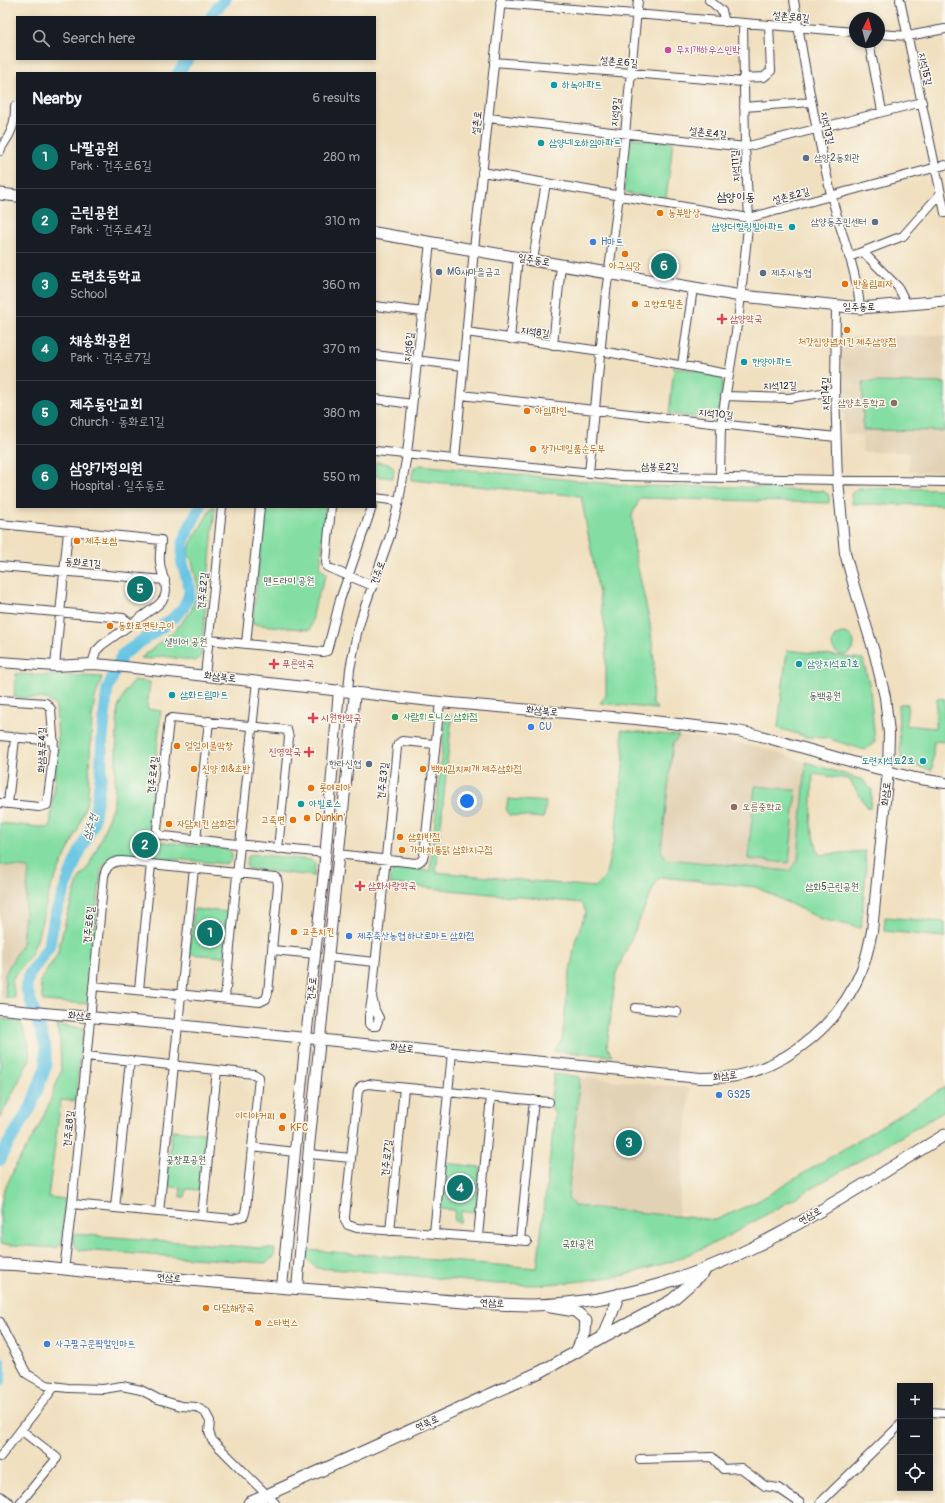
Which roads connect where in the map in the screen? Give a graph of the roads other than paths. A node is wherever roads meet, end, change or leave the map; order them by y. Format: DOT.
graph roads {
  1 [pos="638,0"];
  2 [pos="709,0"];
  3 [pos="794,0"];
  4 [pos="900,0"];
  5 [pos="501,2"];
  6 [pos="637,14"];
  7 [pos="725,22"];
  8 [pos="743,23"];
  9 [pos="769,25"];
  10 [pos="798,28"];
  11 [pos="945,29"];
  12 [pos="849,32"];
  13 [pos="885,34"];
  14 [pos="908,36"];
  15 [pos="870,48"];
  16 [pos="494,62"];
  17 [pos="630,73"];
  18 [pos="743,80"];
  19 [pos="811,102"];
  20 [pos="922,102"];
  21 [pos="15,106"];
  22 [pos="744,107"];
  23 [pos="882,111"];
  24 [pos="488,118"];
  25 [pos="816,128"];
  26 [pos="624,134"];
  27 [pos="745,147"];
  28 [pos="0,151"];
  29 [pos="945,165"];
  30 [pos="935,167"];
  31 [pos="482,172"];
  32 [pos="546,183"];
  33 [pos="941,193"];
  34 [pos="0,194"];
  35 [pos="619,195"];
  36 [pos="832,195"];
  37 [pos="16,196"];
  38 [pos="945,213"];
  39 [pos="749,218"];
  40 [pos="376,233"];
  41 [pos="430,242"];
  42 [pos="474,249"];
  43 [pos="863,252"];
  44 [pos="518,257"];
  45 [pos="849,258"];
  46 [pos="532,260"];
  47 [pos="561,265"];
  48 [pos="609,273"];
  49 [pos="693,288"];
  50 [pos="741,296"];
  51 [pos="945,301"];
  52 [pos="907,305"];
  53 [pos="376,306"];
  54 [pos="836,307"];
  55 [pos="860,308"];
  56 [pos="422,312"];
  57 [pos="466,332"];
  58 [pos="510,338"];
  59 [pos="553,345"];
  60 [pos="601,351"];
  61 [pos="376,355"];
  62 [pos="417,360"];
  63 [pos="682,365"];
  64 [pos="463,366"];
  65 [pos="728,374"];
  66 [pos="835,391"];
  67 [pos="461,394"];
  68 [pos="725,396"];
  69 [pos="376,399"];
  70 [pos="412,404"];
  71 [pos="594,410"];
  72 [pos="721,424"];
  73 [pos="836,437"];
  74 [pos="376,451"];
  75 [pos="407,454"];
  76 [pos="455,459"];
  77 [pos="589,473"];
  78 [pos="720,478"];
  79 [pos="838,481"];
  80 [pos="945,482"];
  81 [pos="376,498"];
  82 [pos="399,501"];
  83 [pos="222,508"];
  84 [pos="260,508"];
  85 [pos="331,508"];
  86 [pos="372,508"];
  87 [pos="0,524"];
  88 [pos="68,531"];
  89 [pos="0,566"];
  90 [pos="64,572"];
  91 [pos="349,576"];
  92 [pos="165,580"];
  93 [pos="373,586"];
  94 [pos="0,607"];
  95 [pos="60,613"];
  96 [pos="131,624"];
  97 [pos="209,640"];
  98 [pos="246,644"];
  99 [pos="0,662"];
  100 [pos="92,664"];
  101 [pos="55,666"];
  102 [pos="205,676"];
  103 [pos="257,681"];
  104 [pos="348,691"];
  105 [pos="0,700"];
  106 [pos="440,702"];
  107 [pos="209,721"];
  108 [pos="253,726"];
  109 [pos="0,736"];
  110 [pos="15,738"];
  111 [pos="54,741"];
  112 [pos="335,742"];
  113 [pos="435,744"];
  114 [pos="888,771"];
  115 [pos="346,773"];
  116 [pos="945,783"];
  117 [pos="4,803"];
  118 [pos="196,840"];
  119 [pos="240,845"];
  120 [pos="278,849"];
  121 [pos="326,854"];
  122 [pos="338,854"];
  123 [pos="386,859"];
  124 [pos="151,864"];
  125 [pos="194,868"];
  126 [pos="238,874"];
  127 [pos="272,950"];
  128 [pos="316,954"];
  129 [pos="328,957"];
  130 [pos="375,962"];
  131 [pos="93,986"];
  132 [pos="139,990"];
  133 [pos="181,994"];
  134 [pos="372,997"];
  135 [pos="226,998"];
  136 [pos="635,1008"];
  137 [pos="0,1009"];
  138 [pos="677,1012"];
  139 [pos="90,1017"];
  140 [pos="178,1025"];
  141 [pos="306,1039"];
  142 [pos="320,1040"];
  143 [pos="452,1053"];
  144 [pos="86,1056"];
  145 [pos="130,1060"];
  146 [pos="174,1065"];
  147 [pos="217,1070"];
  148 [pos="404,1088"];
  149 [pos="448,1092"];
  150 [pos="491,1096"];
  151 [pos="534,1100"];
  152 [pos="549,1102"];
  153 [pos="945,1135"];
  154 [pos="252,1147"];
  155 [pos="295,1152"];
  156 [pos="309,1154"];
  157 [pos="351,1158"];
  158 [pos="72,1204"];
  159 [pos="115,1208"];
  160 [pos="159,1212"];
  161 [pos="202,1216"];
  162 [pos="390,1231"];
  163 [pos="434,1234"];
  164 [pos="478,1237"];
  165 [pos="0,1264"];
  166 [pos="711,1266"];
  167 [pos="64,1270"];
  168 [pos="282,1288"];
  169 [pos="297,1289"];
  170 [pos="619,1294"];
  171 [pos="534,1304"];
  172 [pos="0,1322"];
  173 [pos="603,1337"];
  174 [pos="576,1352"];
  175 [pos="55,1386"];
  176 [pos="933,1412"];
  177 [pos="945,1413"];
  178 [pos="897,1428"];
  179 [pos="21,1430"];
  180 [pos="0,1457"];
  181 [pos="640,1459"];
  182 [pos="266,1495"];
  183 [pos="0,1496"];
  184 [pos="10,1503"];
  185 [pos="20,1503"];
  186 [pos="249,1503"];
  187 [pos="275,1503"];
  188 [pos="800,1503"];
  189 [pos="820,1503"];
  1 -- 6 [label="street, 지석9길"];
  2 -- 7 [label="street"];
  3 -- 10 [label="street, 지석13길"];
  4 -- 14 [label="street, 지석15길"];
  5 -- 6 [label="street, 설촌로8길"];
  5 -- 16 [label="street, 설촌로"];
  6 -- 7 [label="street, 설촌로8길"];
  6 -- 17 [label="street, 지석9길"];
  7 -- 8 [label="street, 설촌로8길"];
  8 -- 9 [label="street, 설촌로8길"];
  8 -- 18 [label="street, 지석11길"];
  9 -- 10 [label="street, 설촌로8길"];
  9 -- 18 [label="street"];
  10 -- 12 [label="street, 설촌로8길"];
  10 -- 19 [label="street, 지석13길"];
  11 -- 14 [label="street"];
  13 -- 14 [label="street"];
  14 -- 20 [label="street, 지석15길"];
  15 -- 23 [label="street"];
  16 -- 17 [label="street, 설촌로6길"];
  16 -- 24 [label="street, 설촌로"];
  17 -- 18 [label="street, 설촌로6길"];
  17 -- 26 [label="street, 지석9길"];
  18 -- 22 [label="street, 지석11길"];
  19 -- 22 [label="street"];
  19 -- 25 [label="street, 지석13길"];
  20 -- 23 [label="street, 설촌로4길"];
  20 -- 30 [label="street, 지석15길"];
  21 -- 28 [label="street"];
  22 -- 27 [label="street, 지석11길"];
  23 -- 25 [label="street, 설촌로4길"];
  24 -- 26 [label="street, 설촌로4길"];
  24 -- 31 [label="street, 설촌로"];
  25 -- 27 [label="street, 설촌로4길"];
  25 -- 36 [label="street, 지석13길"];
  26 -- 27 [label="street, 설촌로4길"];
  26 -- 35 [label="street, 지석9길"];
  27 -- 39 [label="street, 지석11길"];
  29 -- 30 [label="street, 설촌로2길"];
  30 -- 33 [label="street, 지석15길"];
  30 -- 36 [label="street, 설촌로2길"];
  31 -- 32 [label="street, 설촌로2길"];
  31 -- 42 [label="street, 설촌로"];
  32 -- 35 [label="street, 설촌로2길"];
  32 -- 46 [label="street"];
  33 -- 38 [label="street, 지석15길"];
  33 -- 43 [label="street"];
  34 -- 37 [label="main road"];
  35 -- 39 [label="street, 설촌로2길"];
  35 -- 48 [label="street, 지석9길"];
  36 -- 39 [label="street, 설촌로2길"];
  36 -- 45 [label="street, 지석13길"];
  39 -- 50 [label="street, 지석11길"];
  40 -- 41 [label="main road, 일주동로"];
  41 -- 42 [label="main road, 일주동로"];
  41 -- 56 [label="street, 지석6길"];
  42 -- 44 [label="main road, 일주동로"];
  42 -- 57 [label="street"];
  43 -- 45 [label="street"];
  43 -- 52 [label="street"];
  44 -- 46 [label="main road, 일주동로"];
  44 -- 58 [label="street"];
  45 -- 55 [label="street, 지석13길"];
  46 -- 47 [label="main road, 일주동로"];
  47 -- 48 [label="main road, 일주동로"];
  47 -- 59 [label="street"];
  48 -- 49 [label="main road, 일주동로"];
  48 -- 60 [label="street"];
  49 -- 50 [label="main road, 일주동로"];
  49 -- 63 [label="street"];
  50 -- 54 [label="main road, 일주동로"];
  50 -- 65 [label="street"];
  51 -- 52 [label="main road, 일주동로"];
  52 -- 55 [label="main road, 일주동로"];
  53 -- 56 [label="street"];
  54 -- 55 [label="main road, 일주동로"];
  54 -- 66 [label="street, 지석14길"];
  56 -- 62 [label="street, 지석6길"];
  57 -- 58 [label="street, 지석8길"];
  57 -- 64 [label="street"];
  58 -- 59 [label="street, 지석8길"];
  59 -- 60 [label="street, 지석8길"];
  60 -- 63 [label="street"];
  60 -- 71 [label="street"];
  61 -- 62 [label="street"];
  62 -- 64 [label="street"];
  62 -- 70 [label="street, 지석6길"];
  63 -- 65 [label="street"];
  64 -- 67 [label="street"];
  65 -- 68 [label="street"];
  66 -- 68 [label="street, 지석12길"];
  66 -- 73 [label="street, 지석14길"];
  67 -- 71 [label="street"];
  67 -- 76 [label="street"];
  68 -- 72 [label="street"];
  69 -- 70 [label="street"];
  70 -- 75 [label="street, 지석6길"];
  71 -- 72 [label="street, 지석10길"];
  71 -- 77 [label="street"];
  72 -- 73 [label="street, 지석10길"];
  72 -- 78 [label="street"];
  73 -- 79 [label="street, 지석14길"];
  74 -- 75 [label="street, 삼봉로2길"];
  75 -- 76 [label="street, 삼봉로2길"];
  75 -- 82 [label="street, 건주로"];
  76 -- 77 [label="street, 삼봉로2길"];
  77 -- 78 [label="street, 삼봉로2길"];
  78 -- 79 [label="street, 삼봉로2길"];
  79 -- 80 [label="street, 삼봉로2길"];
  79 -- 114 [label="street, 화삼로"];
  81 -- 82 [label="street"];
  82 -- 93 [label="street, 건주로"];
  83 -- 97 [label="street, 건주로2길"];
  84 -- 98 [label="street"];
  85 -- 91 [label="street"];
  86 -- 91 [label="street"];
  87 -- 88 [label="street"];
  88 -- 90 [label="street"];
  88 -- 92 [label="street"];
  89 -- 90 [label="street, 동화로1길"];
  90 -- 92 [label="street, 동화로1길"];
  90 -- 95 [label="street"];
  91 -- 93 [label="street"];
  91 -- 98 [label="street"];
  92 -- 96 [label="street"];
  93 -- 104 [label="street, 건주로"];
  94 -- 95 [label="street"];
  95 -- 96 [label="street"];
  95 -- 101 [label="street"];
  96 -- 100 [label="street"];
  97 -- 98 [label="street"];
  97 -- 102 [label="street, 건주로2길"];
  99 -- 101 [label="street"];
  100 -- 101 [label="street"];
  100 -- 102 [label="street, 화삼북로"];
  102 -- 103 [label="street, 화삼북로"];
  103 -- 104 [label="street, 화삼북로"];
  103 -- 108 [label="street"];
  104 -- 106 [label="street, 화삼북로"];
  104 -- 112 [label="street, 건주로"];
  104 -- 115 [label="street, 건주로"];
  105 -- 111 [label="street, 화삼북로4길"];
  106 -- 113 [label="street"];
  106 -- 114 [label="street, 화삼북로"];
  107 -- 108 [label="street, 건주로4길"];
  107 -- 118 [label="street"];
  107 -- 118 [label="street, 건주로4길"];
  108 -- 119 [label="street"];
  108 -- 120 [label="street, 건주로4길"];
  109 -- 110 [label="street"];
  110 -- 111 [label="street"];
  110 -- 117 [label="street, 화삼북로4길"];
  111 -- 117 [label="street, 화삼북로4길"];
  112 -- 115 [label="street"];
  112 -- 121 [label="street, 건주로"];
  113 -- 123 [label="street, 건주로3길"];
  113 -- 123 [label="street"];
  114 -- 116 [label="street, 화삼북로"];
  114 -- 143 [label="street, 화삼로"];
  115 -- 122 [label="street, 건주로"];
  118 -- 119 [label="street, 건주로4길"];
  119 -- 120 [label="street, 건주로4길"];
  119 -- 126 [label="street"];
  120 -- 121 [label="street, 건주로4길"];
  121 -- 128 [label="street, 건주로"];
  122 -- 123 [label="street"];
  122 -- 129 [label="street, 건주로"];
  123 -- 130 [label="street"];
  124 -- 125 [label="street, 건주로6길"];
  124 -- 131 [label="street, 건주로6길"];
  124 -- 132 [label="street"];
  125 -- 126 [label="street, 건주로6길"];
  125 -- 133 [label="street"];
  126 -- 127 [label="street, 건주로6길"];
  126 -- 135 [label="street"];
  127 -- 128 [label="street"];
  127 -- 135 [label="street, 건주로6길"];
  128 -- 141 [label="street, 건주로"];
  129 -- 130 [label="street"];
  129 -- 142 [label="street, 건주로"];
  130 -- 134 [label="street"];
  131 -- 132 [label="street, 건주로6길"];
  131 -- 139 [label="street, 건주로8길"];
  132 -- 133 [label="street, 건주로6길"];
  133 -- 135 [label="street, 건주로6길"];
  133 -- 140 [label="street"];
  136 -- 138 [label="street"];
  137 -- 139 [label="street, 화삼로"];
  139 -- 140 [label="street, 화삼로"];
  139 -- 144 [label="street, 건주로8길"];
  140 -- 141 [label="street, 화삼로"];
  140 -- 146 [label="street"];
  141 -- 142 [label="street, 화삼로"];
  141 -- 155 [label="street, 건주로"];
  142 -- 143 [label="street, 화삼로"];
  142 -- 156 [label="street, 건주로"];
  143 -- 149 [label="street"];
  144 -- 145 [label="street"];
  144 -- 158 [label="street, 건주로8길"];
  145 -- 146 [label="street"];
  145 -- 159 [label="street"];
  146 -- 147 [label="street"];
  146 -- 160 [label="street"];
  147 -- 154 [label="street"];
  147 -- 161 [label="street"];
  148 -- 149 [label="street"];
  148 -- 157 [label="street"];
  148 -- 162 [label="street, 건주로7길"];
  149 -- 150 [label="street"];
  149 -- 163 [label="street"];
  150 -- 151 [label="street"];
  150 -- 164 [label="street"];
  151 -- 152 [label="street"];
  151 -- 164 [label="street"];
  153 -- 166 [label="main road, 연삼로"];
  154 -- 155 [label="street"];
  154 -- 161 [label="street"];
  155 -- 168 [label="street, 건주로"];
  156 -- 157 [label="street"];
  156 -- 169 [label="street, 건주로"];
  157 -- 162 [label="street"];
  158 -- 159 [label="street"];
  158 -- 167 [label="street, 건주로8길"];
  159 -- 160 [label="street"];
  160 -- 161 [label="street"];
  162 -- 163 [label="street"];
  163 -- 164 [label="street"];
  165 -- 167 [label="main road, 연삼로"];
  166 -- 170 [label="main road, 연삼로"];
  166 -- 173 [label="main road, 연북로"];
  167 -- 168 [label="main road, 연삼로"];
  168 -- 169 [label="main road, 연삼로"];
  169 -- 171 [label="main road, 연삼로"];
  170 -- 171 [label="main road, 연삼로"];
  170 -- 173 [label="main road"];
  171 -- 174 [label="main road"];
  172 -- 175 [label="street"];
  173 -- 174 [label="main road, 연북로"];
  174 -- 182 [label="main road, 연북로"];
  175 -- 179 [label="street"];
  175 -- 182 [label="street"];
  176 -- 177 [label="street"];
  178 -- 189 [label="street"];
  179 -- 180 [label="street"];
  179 -- 185 [label="street"];
  181 -- 188 [label="street"];
  182 -- 186 [label="main road, 연북로"];
  182 -- 187 [label="street"];
  183 -- 184 [label="street"];
}
